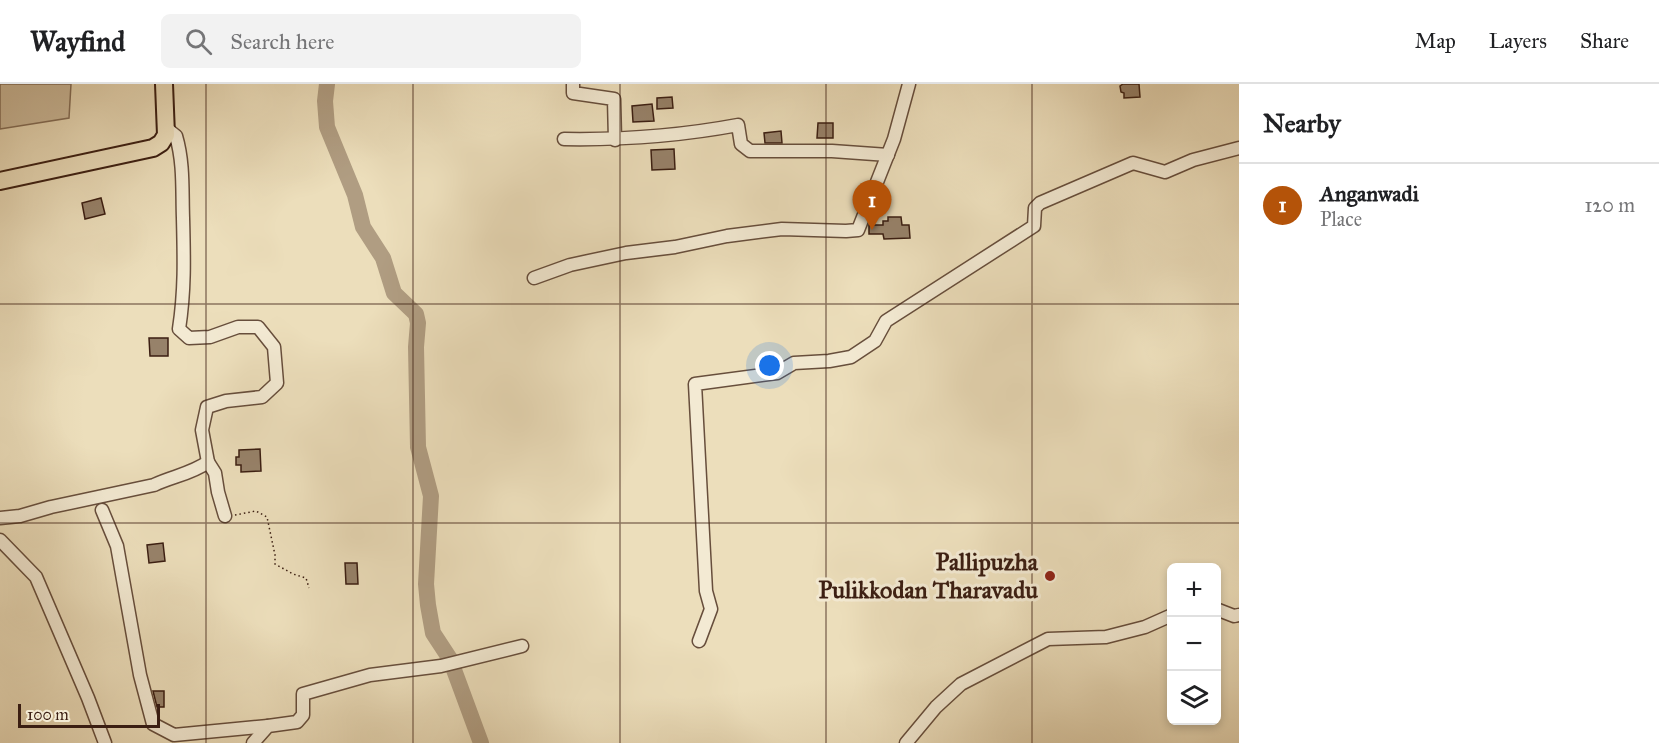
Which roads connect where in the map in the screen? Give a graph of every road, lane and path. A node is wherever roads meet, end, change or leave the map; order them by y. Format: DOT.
graph roads {
  1 [pos="164,84"];
  2 [pos="573,84"];
  3 [pos="909,84"];
  4 [pos="166,128"];
  5 [pos="564,139"];
  6 [pos="615,140"];
  7 [pos="1239,148"];
  8 [pos="888,155"];
  9 [pos="0,181"];
  10 [pos="534,278"];
  11 [pos="208,462"];
  12 [pos="102,510"];
  13 [pos="225,516"];
  14 [pos="0,518"];
  15 [pos="0,540"];
  16 [pos="309,588"];
  17 [pos="1221,611"];
  18 [pos="1239,615"];
  19 [pos="1168,617"];
  20 [pos="699,641"];
  21 [pos="522,646"];
  22 [pos="268,726"];
  23 [pos="105,743"];
  24 [pos="253,743"];
  25 [pos="906,743"];
  1 -- 4 [label="main road"];
  2 -- 6 [label="street"];
  3 -- 8 [label="street"];
  4 -- 9 [label="main road"];
  4 -- 11 [label="street"];
  5 -- 6 [label="street"];
  6 -- 8 [label="street"];
  7 -- 20 [label="street"];
  8 -- 10 [label="street"];
  11 -- 13 [label="street"];
  11 -- 14 [label="street"];
  12 -- 22 [label="street"];
  13 -- 16 [label="path"];
  15 -- 23 [label="street"];
  17 -- 18 [label="street"];
  19 -- 25 [label="street"];
  21 -- 22 [label="street"];
  22 -- 24 [label="street"];
}
